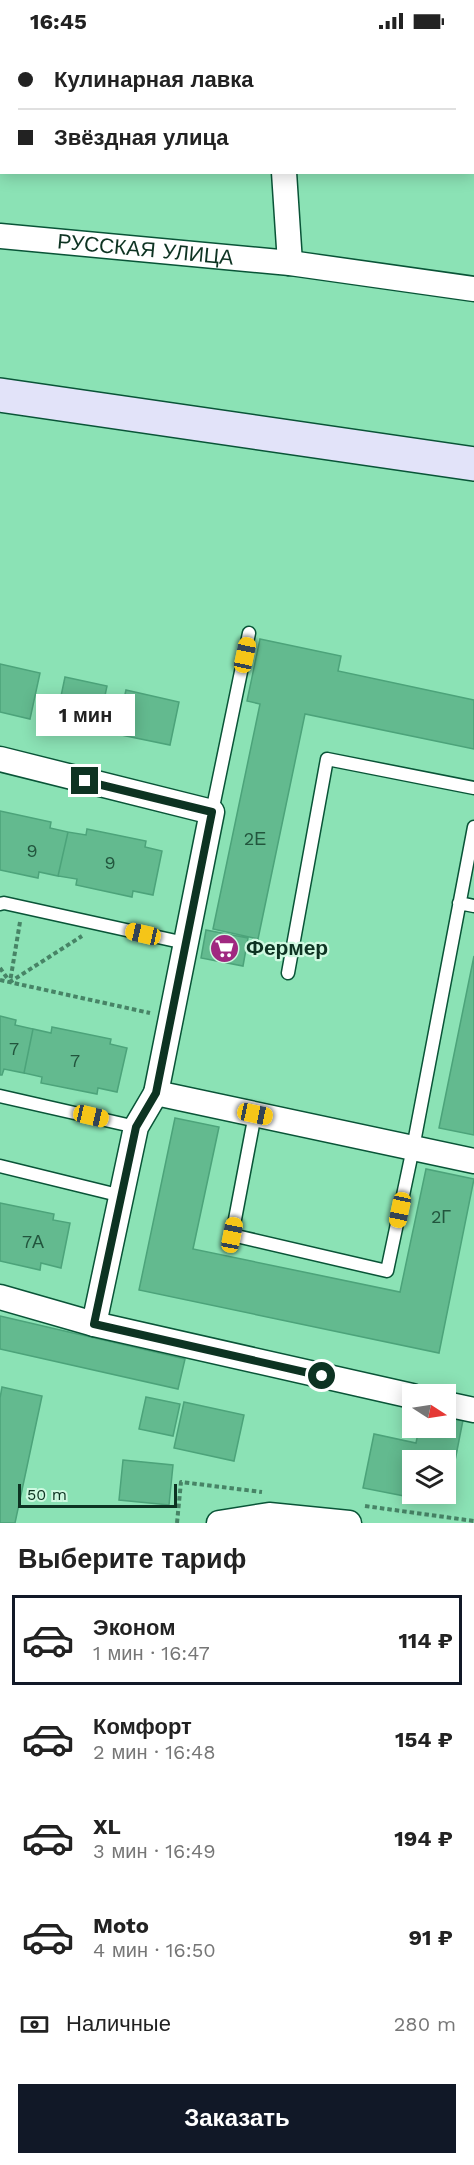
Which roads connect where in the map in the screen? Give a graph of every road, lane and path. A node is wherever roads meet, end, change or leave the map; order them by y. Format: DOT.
graph roads {
  1 [pos="284,174"];
  2 [pos="0,236"];
  3 [pos="290,263"];
  4 [pos="474,289"];
  5 [pos="0,394"];
  6 [pos="474,464"];
  7 [pos="249,633"];
  8 [pos="0,759"];
  9 [pos="474,788"];
  10 [pos="212,812"];
  11 [pos="474,827"];
  12 [pos="459,903"];
  13 [pos="0,904"];
  14 [pos="474,906"];
  15 [pos="22,907"];
  16 [pos="101,924"];
  17 [pos="185,944"];
  18 [pos="0,968"];
  19 [pos="288,973"];
  20 [pos="0,980"];
  21 [pos="9,982"];
  22 [pos="171,1018"];
  23 [pos="156,1093"];
  24 [pos="0,1095"];
  25 [pos="255,1114"];
  26 [pos="136,1127"];
  27 [pos="413,1148"];
  28 [pos="474,1161"];
  29 [pos="0,1166"];
  30 [pos="122,1196"];
  31 [pos="0,1296"];
  32 [pos="94,1324"];
  33 [pos="402,1394"];
  34 [pos="456,1406"];
  35 [pos="474,1410"];
  36 [pos="227,1522"];
  37 [pos="349,1523"];
  1 -- 3 [label="street"];
  2 -- 3 [label="street, РУССКАЯ УЛИЦА"];
  3 -- 4 [label="street, РУССКАЯ УЛИЦА"];
  5 -- 6 [label="main road"];
  7 -- 10 [label="lane"];
  8 -- 10 [label="street"];
  9 -- 19 [label="lane"];
  10 -- 17 [label="street"];
  11 -- 12 [label="lane"];
  12 -- 14 [label="lane"];
  12 -- 27 [label="lane"];
  13 -- 15 [label="lane"];
  15 -- 16 [label="lane"];
  15 -- 21 [label="path"];
  16 -- 17 [label="lane"];
  16 -- 21 [label="path"];
  17 -- 22 [label="street"];
  18 -- 21 [label="path"];
  20 -- 21 [label="path"];
  21 -- 22 [label="path"];
  22 -- 23 [label="street"];
  23 -- 25 [label="street"];
  23 -- 26 [label="street"];
  24 -- 26 [label="lane"];
  25 -- 27 [label="street"];
  25 -- 27 [label="lane"];
  26 -- 30 [label="street"];
  27 -- 28 [label="street"];
  29 -- 30 [label="lane"];
  30 -- 32 [label="street"];
  31 -- 32 [label="street"];
  32 -- 33 [label="street"];
  34 -- 35 [label="street"];
  36 -- 37 [label="street"];
}
